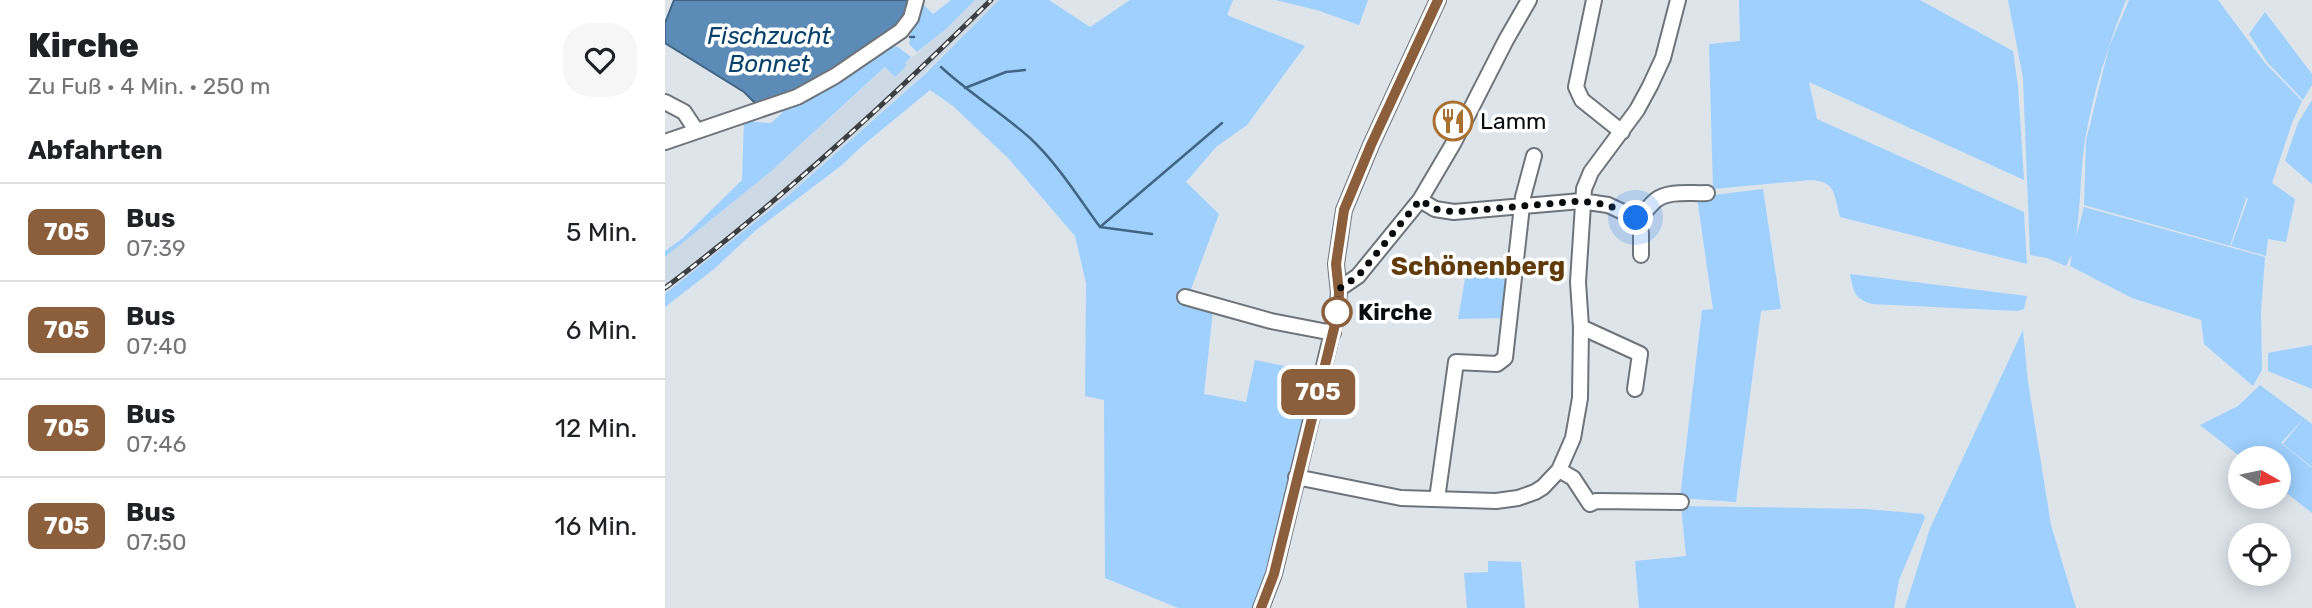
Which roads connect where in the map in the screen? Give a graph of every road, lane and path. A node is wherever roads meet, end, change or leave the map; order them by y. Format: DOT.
graph roads {
  1 [pos="916,0"];
  2 [pos="1438,0"];
  3 [pos="1529,0"];
  4 [pos="1594,0"];
  5 [pos="1678,0"];
  6 [pos="665,102"];
  7 [pos="696,130"];
  8 [pos="1622,132"];
  9 [pos="665,142"];
  10 [pos="1534,156"];
  11 [pos="1706,193"];
  12 [pos="1420,200"];
  13 [pos="1581,201"];
  14 [pos="1521,208"];
  15 [pos="1636,218"];
  16 [pos="1641,255"];
  17 [pos="1339,289"];
  18 [pos="1185,297"];
  19 [pos="1581,327"];
  20 [pos="1333,333"];
  21 [pos="1635,389"];
  22 [pos="1559,470"];
  23 [pos="1296,477"];
  24 [pos="1437,499"];
  25 [pos="1681,502"];
  26 [pos="1261,608"];
  1 -- 7 [label="street"];
  2 -- 17 [label="street"];
  3 -- 12 [label="street"];
  4 -- 8 [label="street"];
  5 -- 8 [label="street"];
  6 -- 7 [label="street"];
  7 -- 9 [label="street"];
  8 -- 13 [label="street"];
  10 -- 14 [label="street"];
  11 -- 15 [label="street"];
  12 -- 14 [label="street"];
  12 -- 17 [label="street"];
  13 -- 14 [label="street"];
  13 -- 15 [label="street"];
  13 -- 19 [label="street"];
  14 -- 24 [label="street"];
  15 -- 16 [label="street"];
  17 -- 20 [label="street"];
  18 -- 20 [label="street"];
  19 -- 21 [label="street"];
  19 -- 22 [label="street"];
  20 -- 23 [label="street"];
  22 -- 24 [label="street"];
  22 -- 25 [label="street"];
  23 -- 24 [label="street"];
  23 -- 26 [label="street"];
}
